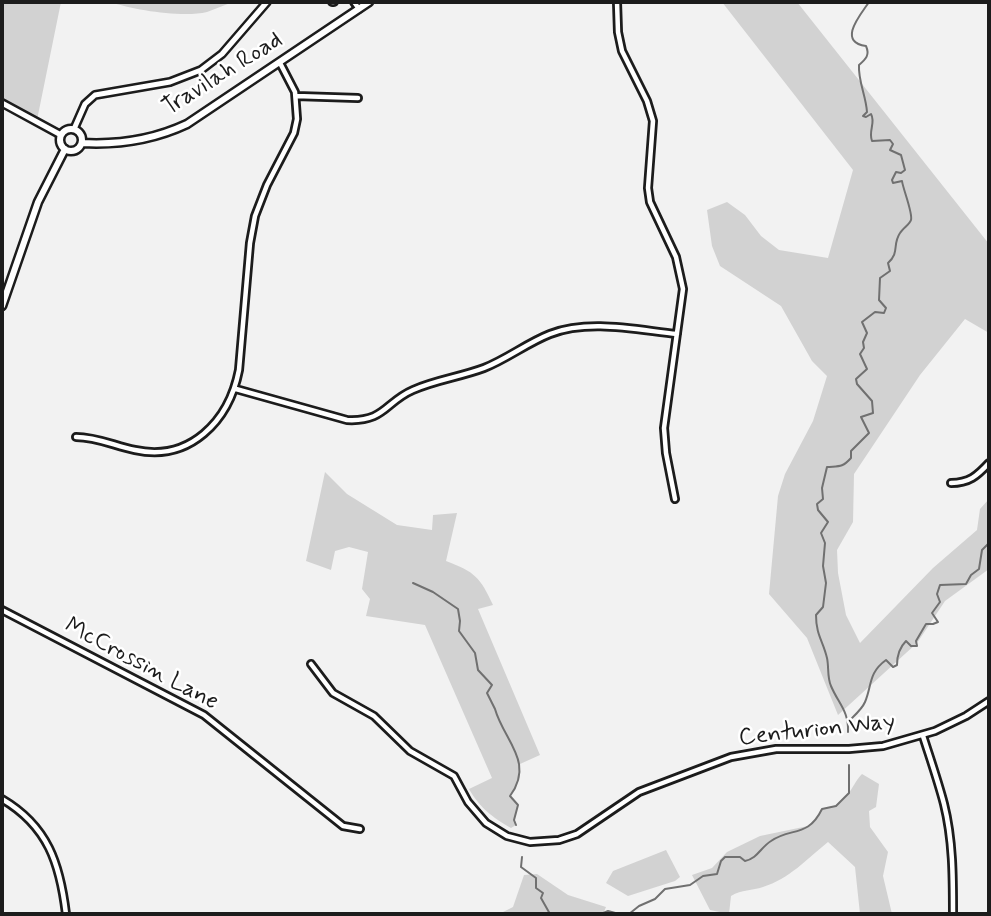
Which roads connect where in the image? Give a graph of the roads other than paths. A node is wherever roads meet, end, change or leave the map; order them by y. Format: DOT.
graph roads {
  1 [pos="267,2"];
  2 [pos="354,2"];
  3 [pos="369,2"];
  4 [pos="617,2"];
  5 [pos="359,9"];
  6 [pos="280,63"];
  7 [pos="296,96"];
  8 [pos="358,98"];
  9 [pos="2,103"];
  10 [pos="74,129"];
  11 [pos="61,135"];
  12 [pos="82,143"];
  13 [pos="65,149"];
  14 [pos="2,306"];
  15 [pos="677,334"];
  16 [pos="236,389"];
  17 [pos="76,437"];
  18 [pos="989,464"];
  19 [pos="951,483"];
  20 [pos="675,499"];
  21 [pos="2,610"];
  22 [pos="311,664"];
  23 [pos="989,701"];
  24 [pos="923,736"];
  25 [pos="2,799"];
  26 [pos="360,829"];
  27 [pos="66,914"];
  28 [pos="953,914"];
  1 -- 10 [label="street"];
  2 -- 5 [label="street"];
  3 -- 5 [label="main road, Travilah Road"];
  4 -- 15 [label="street"];
  5 -- 6 [label="main road, Travilah Road"];
  6 -- 7 [label="street"];
  6 -- 12 [label="main road, Travilah Road"];
  7 -- 8 [label="street"];
  7 -- 16 [label="street"];
  9 -- 11 [label="street"];
  10 -- 11 [label="main road"];
  10 -- 12 [label="main road"];
  11 -- 13 [label="main road"];
  12 -- 13 [label="main road"];
  13 -- 14 [label="main road"];
  15 -- 16 [label="street"];
  15 -- 20 [label="street"];
  16 -- 17 [label="street"];
  18 -- 19 [label="street"];
  21 -- 26 [label="street, McCrossin Lane"];
  22 -- 24 [label="street, Centurion Way"];
  23 -- 24 [label="street, Centurion Way"];
  24 -- 28 [label="street"];
  25 -- 27 [label="street"];
}
